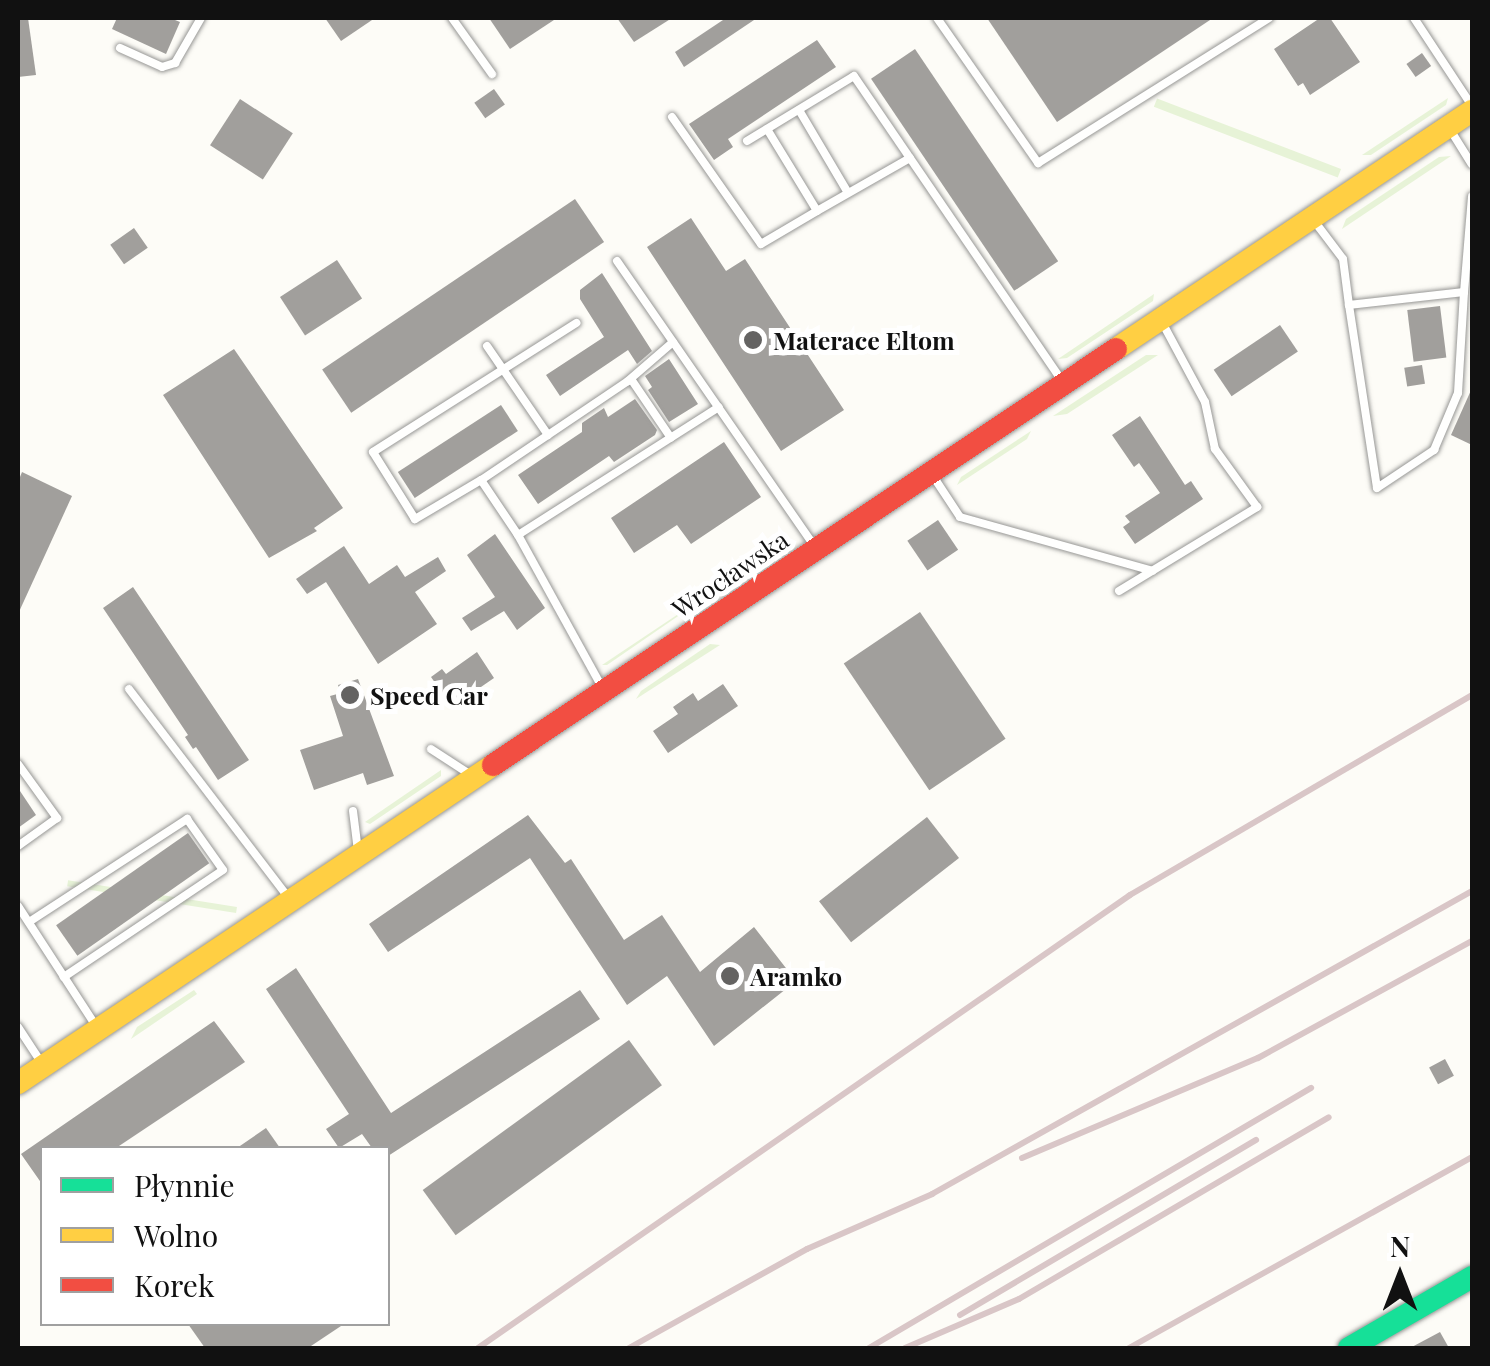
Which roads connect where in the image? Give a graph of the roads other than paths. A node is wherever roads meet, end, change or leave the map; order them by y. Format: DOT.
graph roads {
  1 [pos="201,18"];
  2 [pos="452,18"];
  3 [pos="937,18"];
  4 [pos="1269,18"];
  5 [pos="1414,18"];
  6 [pos="120,48"];
  7 [pos="492,74"];
  8 [pos="1472,108"];
  9 [pos="798,110"];
  10 [pos="672,117"];
  11 [pos="1449,127"];
  12 [pos="767,129"];
  13 [pos="747,142"];
  14 [pos="910,158"];
  15 [pos="1472,164"];
  16 [pos="848,193"];
  17 [pos="1472,196"];
  18 [pos="817,211"];
  19 [pos="1312,218"];
  20 [pos="617,261"];
  21 [pos="1464,292"];
  22 [pos="1350,305"];
  23 [pos="1160,320"];
  24 [pos="576,323"];
  25 [pos="673,342"];
  26 [pos="487,346"];
  27 [pos="503,369"];
  28 [pos="631,379"];
  29 [pos="1064,383"];
  30 [pos="718,407"];
  31 [pos="548,435"];
  32 [pos="671,438"];
  33 [pos="930,473"];
  34 [pos="481,480"];
  35 [pos="518,535"];
  36 [pos="816,549"];
  37 [pos="1152,571"];
  38 [pos="1119,592"];
  39 [pos="129,689"];
  40 [pos="605,690"];
  41 [pos="431,749"];
  42 [pos="18,764"];
  43 [pos="475,777"];
  44 [pos="353,811"];
  45 [pos="18,846"];
  46 [pos="358,856"];
  47 [pos="290,901"];
  48 [pos="18,906"];
  49 [pos="29,922"];
  50 [pos="64,977"];
  51 [pos="18,1027"];
  52 [pos="98,1030"];
  53 [pos="44,1066"];
  54 [pos="18,1083"];
  55 [pos="1472,1277"];
  56 [pos="1349,1348"];
  1 -- 6 [label="lane"];
  2 -- 7 [label="lane"];
  3 -- 4 [label="lane"];
  5 -- 8 [label="lane"];
  8 -- 11 [label="street, Wrocławska"];
  9 -- 12 [label="lane"];
  9 -- 14 [label="lane"];
  9 -- 16 [label="lane"];
  10 -- 18 [label="lane"];
  11 -- 15 [label="lane"];
  11 -- 19 [label="street, Wrocławska"];
  12 -- 13 [label="lane"];
  12 -- 18 [label="lane"];
  14 -- 16 [label="lane"];
  14 -- 29 [label="lane"];
  16 -- 18 [label="lane"];
  17 -- 21 [label="lane"];
  19 -- 22 [label="lane"];
  19 -- 23 [label="street, Wrocławska"];
  20 -- 25 [label="lane"];
  21 -- 22 [label="lane"];
  21 -- 22 [label="lane"];
  23 -- 29 [label="street, Wrocławska"];
  23 -- 37 [label="lane"];
  24 -- 27 [label="lane"];
  25 -- 28 [label="lane"];
  25 -- 30 [label="lane"];
  26 -- 27 [label="lane"];
  27 -- 31 [label="lane"];
  27 -- 34 [label="lane"];
  28 -- 31 [label="lane"];
  28 -- 32 [label="lane"];
  29 -- 33 [label="street, Wrocławska"];
  30 -- 32 [label="lane"];
  30 -- 36 [label="lane"];
  31 -- 34 [label="lane"];
  32 -- 35 [label="lane"];
  33 -- 36 [label="street, Wrocławska"];
  33 -- 37 [label="lane"];
  34 -- 35 [label="lane"];
  35 -- 40 [label="lane"];
  36 -- 40 [label="street, Wrocławska"];
  37 -- 38 [label="lane"];
  39 -- 47 [label="lane"];
  40 -- 43 [label="street, Wrocławska"];
  41 -- 43 [label="lane"];
  42 -- 45 [label="lane"];
  43 -- 46 [label="street, Wrocławska"];
  44 -- 46 [label="lane"];
  46 -- 47 [label="street, Wrocławska"];
  47 -- 52 [label="street, Wrocławska"];
  48 -- 49 [label="lane"];
  49 -- 50 [label="lane"];
  49 -- 50 [label="lane"];
  50 -- 52 [label="lane"];
  51 -- 53 [label="lane"];
  52 -- 53 [label="street, Wrocławska"];
  53 -- 54 [label="street, Wrocławska"];
  55 -- 56 [label="street"];
}
